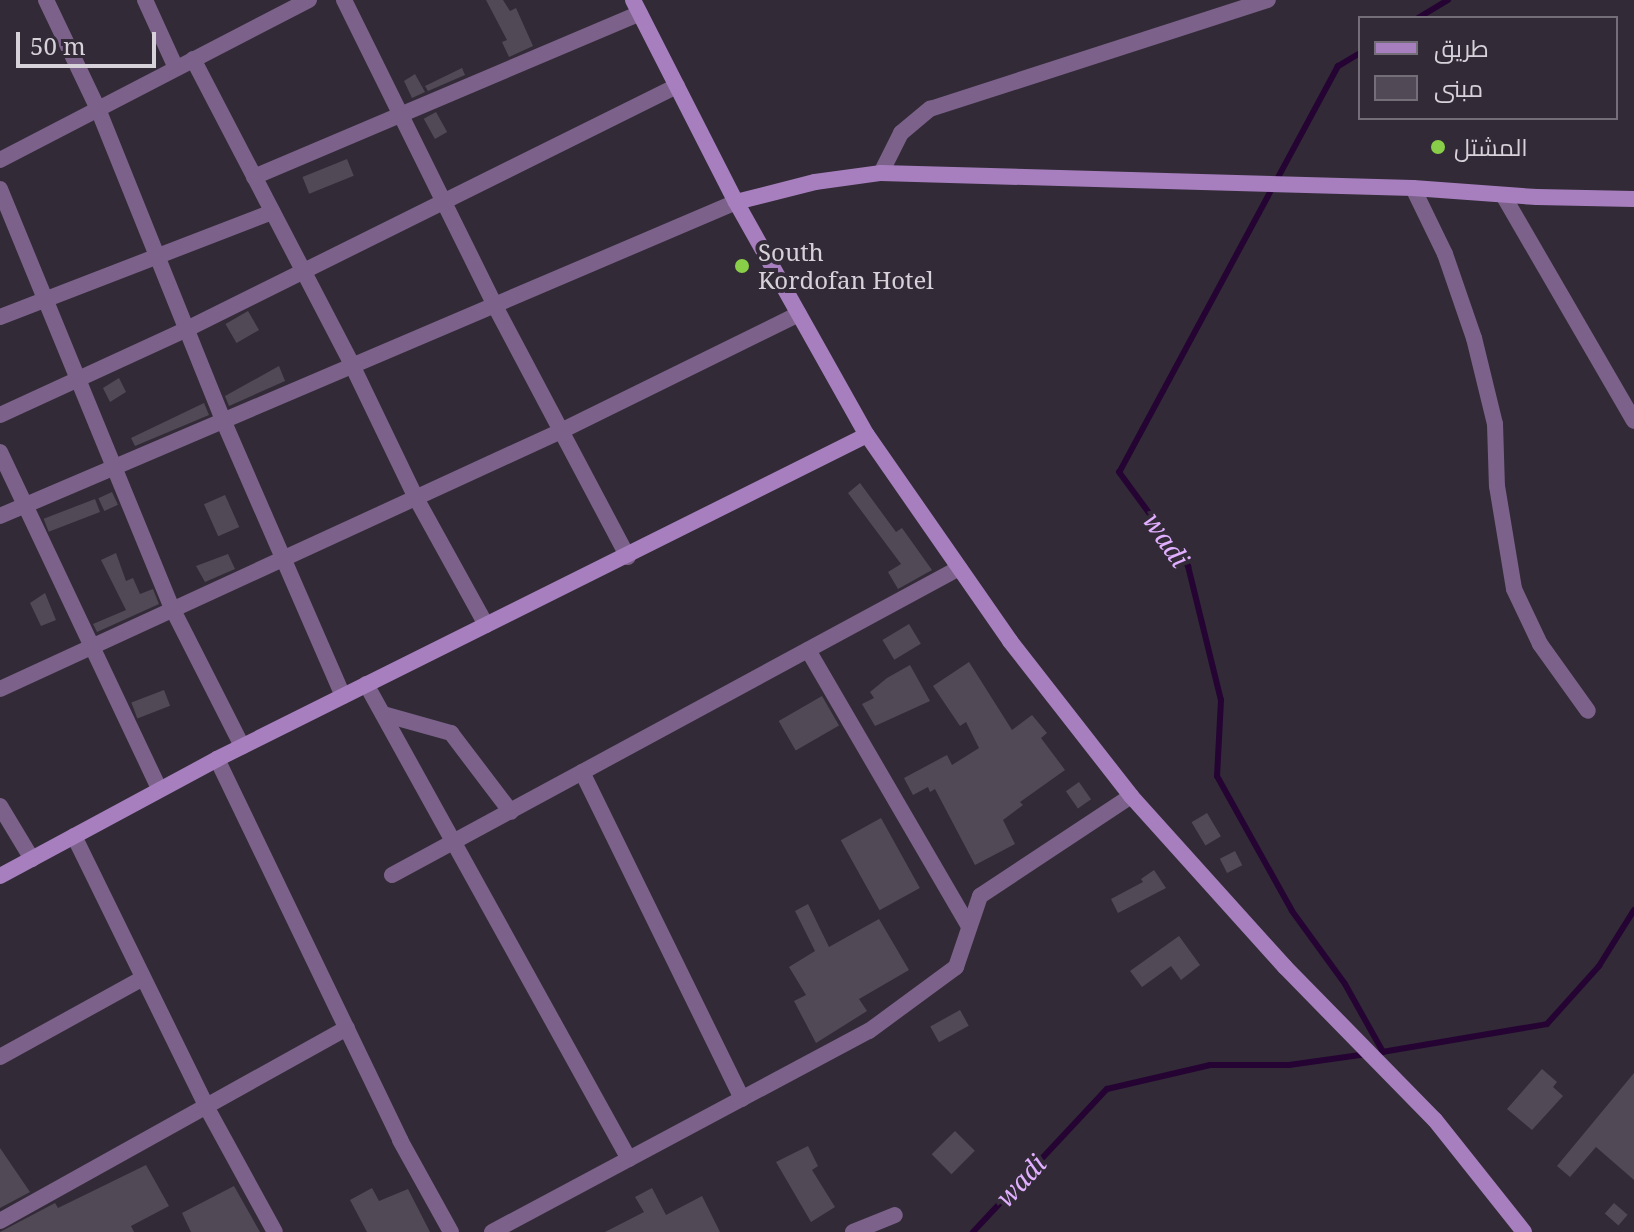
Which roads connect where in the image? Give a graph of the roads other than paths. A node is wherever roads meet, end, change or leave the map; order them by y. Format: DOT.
graph roads {
  1 [pos="46,0"];
  2 [pos="145,0"];
  3 [pos="309,0"];
  4 [pos="344,0"];
  5 [pos="1268,0"];
  6 [pos="637,6"];
  7 [pos="193,59"];
  8 [pos="176,68"];
  9 [pos="677,86"];
  10 [pos="98,109"];
  11 [pos="401,116"];
  12 [pos="0,160"];
  13 [pos="881,173"];
  14 [pos="254,177"];
  15 [pos="1413,188"];
  16 [pos="0,189"];
  17 [pos="1503,195"];
  18 [pos="1634,199"];
  19 [pos="443,200"];
  20 [pos="736,202"];
  21 [pos="272,212"];
  22 [pos="158,258"];
  23 [pos="302,269"];
  24 [pos="46,300"];
  25 [pos="495,306"];
  26 [pos="799,314"];
  27 [pos="0,317"];
  28 [pos="187,329"];
  29 [pos="352,365"];
  30 [pos="78,378"];
  31 [pos="1632,410"];
  32 [pos="0,415"];
  33 [pos="223,420"];
  34 [pos="561,431"];
  35 [pos="867,435"];
  36 [pos="0,452"];
  37 [pos="115,466"];
  38 [pos="416,498"];
  39 [pos="25,504"];
  40 [pos="0,516"];
  41 [pos="628,557"];
  42 [pos="283,559"];
  43 [pos="959,568"];
  44 [pos="173,610"];
  45 [pos="486,625"];
  46 [pos="92,647"];
  47 [pos="808,650"];
  48 [pos="366,684"];
  49 [pos="0,689"];
  50 [pos="343,696"];
  51 [pos="1588,711"];
  52 [pos="383,714"];
  53 [pos="242,746"];
  54 [pos="217,759"];
  55 [pos="582,772"];
  56 [pos="159,789"];
  57 [pos="1131,796"];
  58 [pos="0,806"];
  59 [pos="511,812"];
  60 [pos="74,836"];
  61 [pos="455,843"];
  62 [pos="32,859"];
  63 [pos="392,875"];
  64 [pos="0,876"];
  65 [pos="969,927"];
  66 [pos="143,978"];
  67 [pos="347,1028"];
  68 [pos="0,1057"];
  69 [pos="742,1099"];
  70 [pos="207,1108"];
  71 [pos="629,1159"];
  72 [pos="895,1215"];
  73 [pos="0,1221"];
  74 [pos="275,1232"];
  75 [pos="451,1232"];
  76 [pos="492,1232"];
  77 [pos="853,1232"];
  78 [pos="1523,1232"];
  1 -- 10 [label="street"];
  2 -- 8 [label="street"];
  3 -- 7 [label="street"];
  4 -- 11 [label="street"];
  5 -- 13 [label="street"];
  6 -- 9 [label="street"];
  6 -- 11 [label="street"];
  7 -- 8 [label="street"];
  7 -- 14 [label="street"];
  8 -- 10 [label="street"];
  9 -- 19 [label="street"];
  9 -- 20 [label="street"];
  10 -- 12 [label="street"];
  10 -- 22 [label="street"];
  11 -- 14 [label="street"];
  11 -- 19 [label="street"];
  13 -- 15 [label="street"];
  13 -- 20 [label="street"];
  14 -- 21 [label="street"];
  15 -- 17 [label="street"];
  15 -- 51 [label="street"];
  16 -- 24 [label="street"];
  17 -- 18 [label="street"];
  17 -- 31 [label="street"];
  19 -- 23 [label="street"];
  19 -- 25 [label="street"];
  20 -- 25 [label="street"];
  20 -- 26 [label="street"];
  21 -- 22 [label="street"];
  21 -- 23 [label="street"];
  22 -- 24 [label="street"];
  22 -- 28 [label="street"];
  23 -- 28 [label="street"];
  23 -- 29 [label="street"];
  24 -- 27 [label="street"];
  24 -- 30 [label="street"];
  25 -- 29 [label="street"];
  25 -- 34 [label="street"];
  26 -- 34 [label="street"];
  26 -- 35 [label="street"];
  28 -- 30 [label="street"];
  28 -- 33 [label="street"];
  29 -- 33 [label="street"];
  29 -- 38 [label="street"];
  30 -- 32 [label="street"];
  30 -- 37 [label="street"];
  33 -- 37 [label="street"];
  33 -- 42 [label="street"];
  34 -- 38 [label="street"];
  34 -- 41 [label="street"];
  35 -- 41 [label="street"];
  35 -- 43 [label="street"];
  36 -- 39 [label="street"];
  37 -- 39 [label="street"];
  37 -- 44 [label="street"];
  38 -- 42 [label="street"];
  38 -- 45 [label="street"];
  39 -- 40 [label="street"];
  39 -- 46 [label="street"];
  41 -- 45 [label="street"];
  42 -- 44 [label="street"];
  42 -- 50 [label="street"];
  43 -- 47 [label="street"];
  43 -- 57 [label="street"];
  44 -- 46 [label="street"];
  44 -- 53 [label="street"];
  45 -- 48 [label="street"];
  46 -- 49 [label="street"];
  46 -- 56 [label="street"];
  47 -- 55 [label="street"];
  47 -- 65 [label="street"];
  48 -- 50 [label="street"];
  48 -- 52 [label="street"];
  50 -- 53 [label="street"];
  52 -- 59 [label="street"];
  52 -- 61 [label="street"];
  53 -- 54 [label="street"];
  54 -- 56 [label="street"];
  54 -- 67 [label="street"];
  55 -- 59 [label="street"];
  55 -- 69 [label="street"];
  56 -- 60 [label="street"];
  57 -- 65 [label="street"];
  57 -- 78 [label="street"];
  58 -- 62 [label="street"];
  59 -- 61 [label="street"];
  60 -- 62 [label="street"];
  60 -- 66 [label="street"];
  61 -- 63 [label="street"];
  61 -- 71 [label="street"];
  62 -- 64 [label="street"];
  65 -- 69 [label="street"];
  66 -- 68 [label="street"];
  66 -- 70 [label="street"];
  67 -- 70 [label="street"];
  67 -- 75 [label="street"];
  69 -- 71 [label="street"];
  70 -- 73 [label="street"];
  70 -- 74 [label="street"];
  71 -- 76 [label="street"];
  72 -- 77 [label="street"];
}
